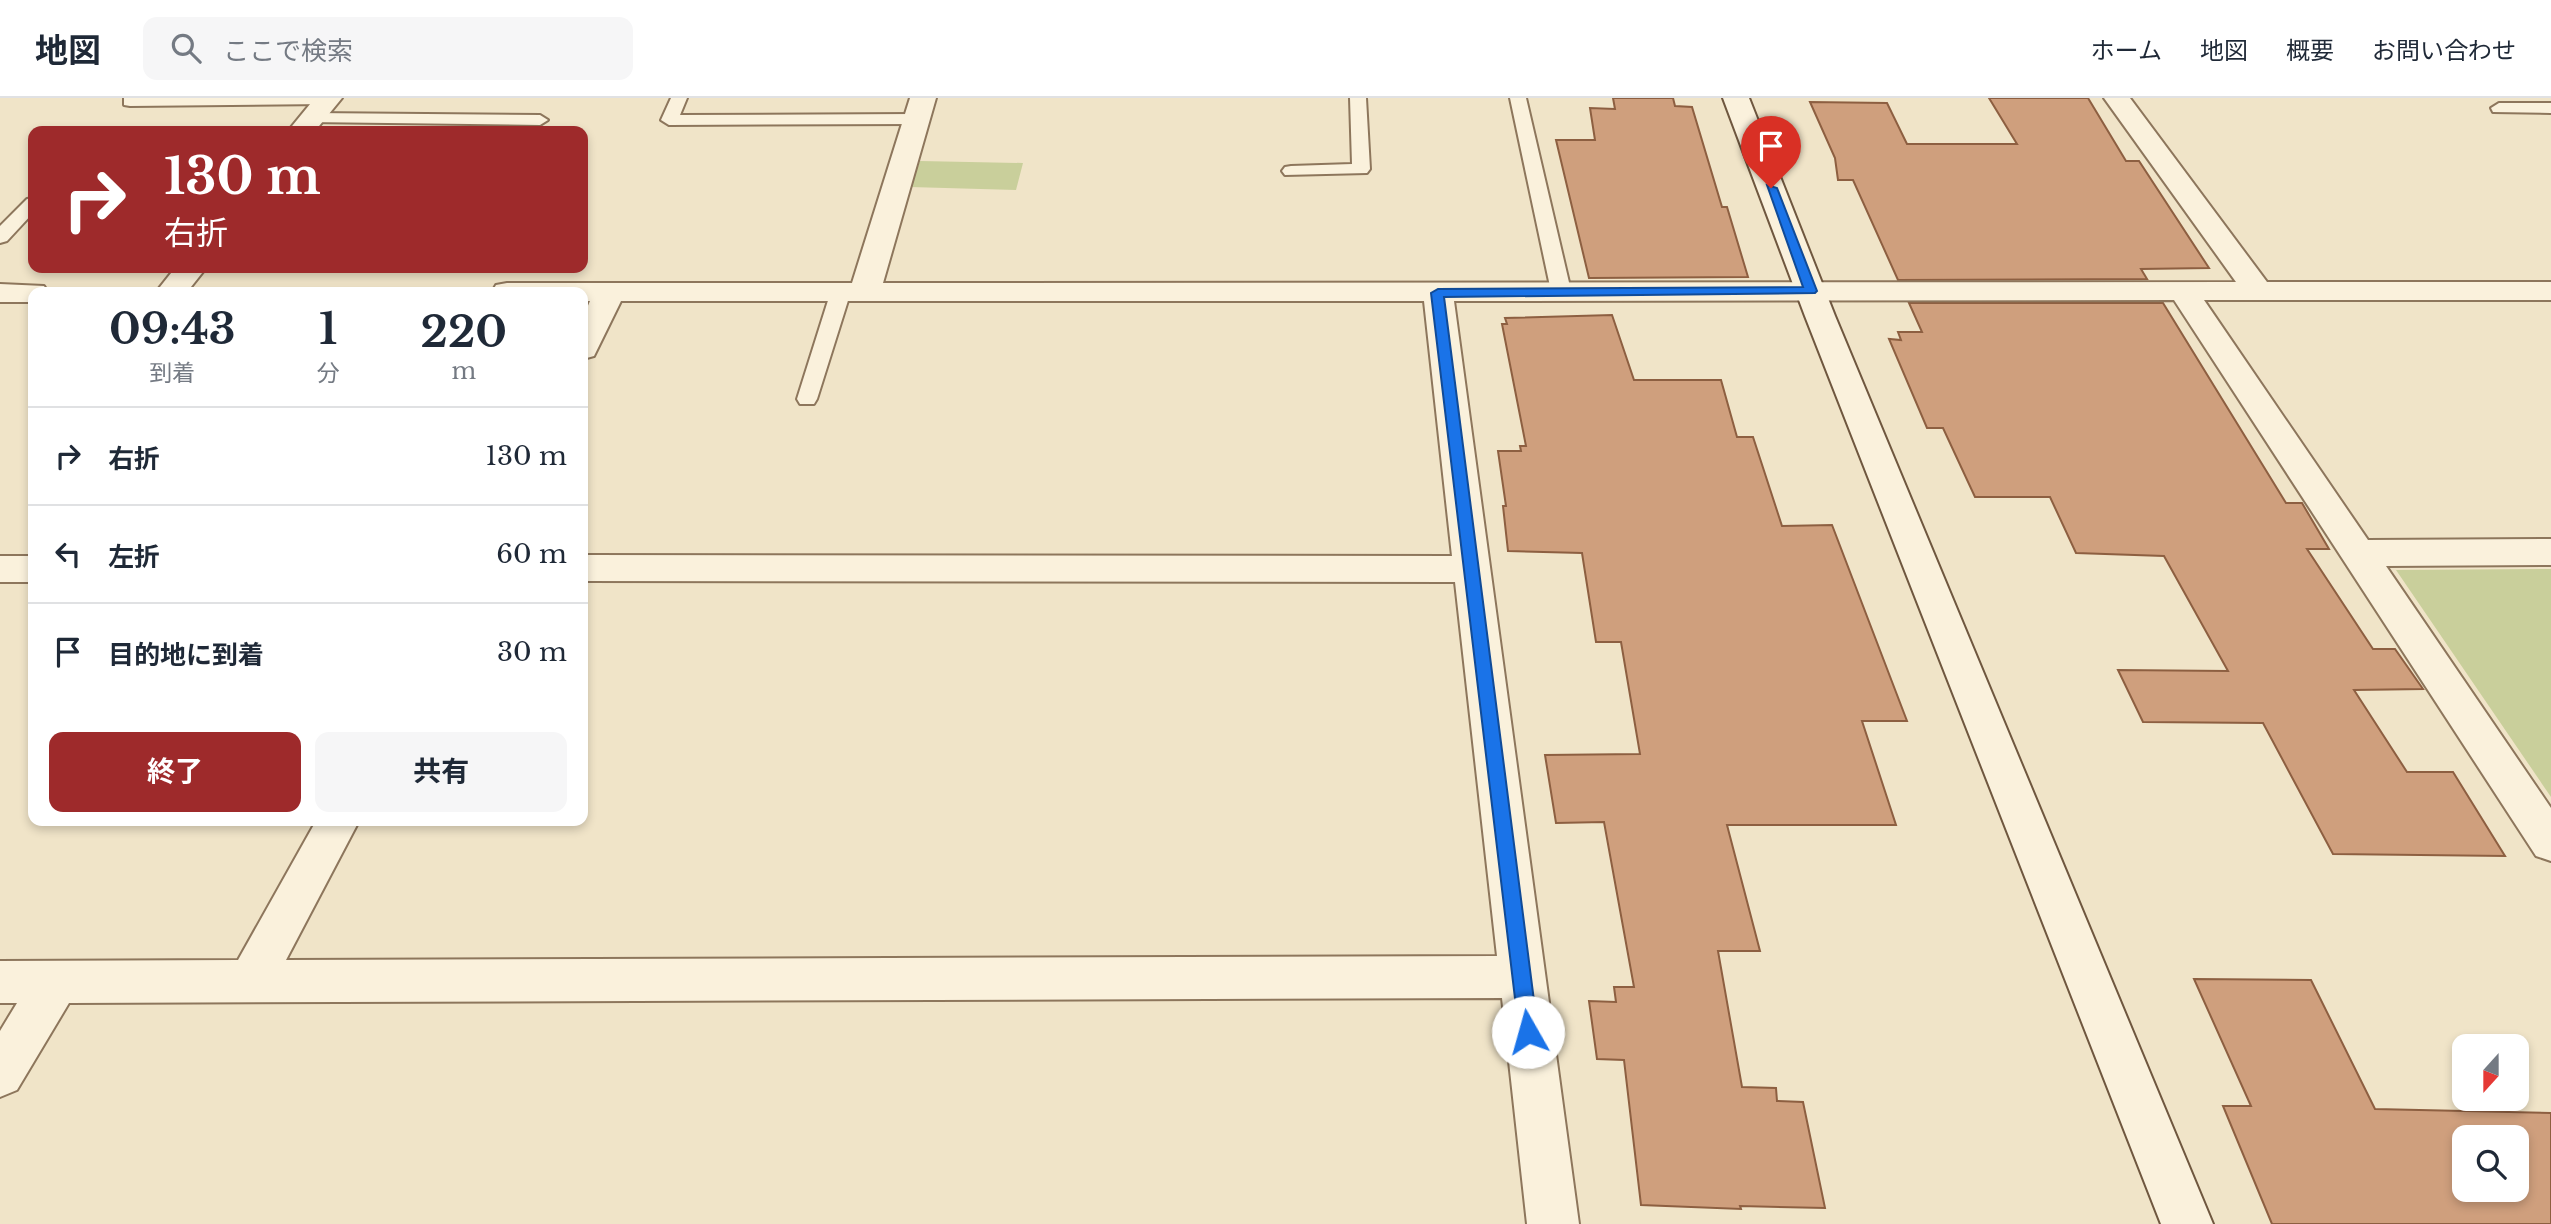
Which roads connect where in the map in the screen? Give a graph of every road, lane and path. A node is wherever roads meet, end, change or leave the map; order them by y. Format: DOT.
graph roads {
  1 [pos="680,98"];
  2 [pos="1358,98"];
  3 [pos="1518,98"];
  4 [pos="1736,98"];
  5 [pos="2117,98"];
  6 [pos="130,101"];
  7 [pos="549,104"];
  8 [pos="2499,108"];
  9 [pos="2551,108"];
  10 [pos="919,109"];
  11 [pos="318,111"];
  12 [pos="537,126"];
  13 [pos="1291,171"];
  14 [pos="28,208"];
  15 [pos="0,237"];
  16 [pos="187,273"];
  17 [pos="175,287"];
  18 [pos="2182,290"];
  19 [pos="2257,290"];
  20 [pos="853,291"];
  21 [pos="1561,291"];
  22 [pos="1811,291"];
  23 [pos="2551,291"];
  24 [pos="588,292"];
  25 [pos="610,292"];
  26 [pos="0,293"];
  27 [pos="28,293"];
  28 [pos="1438,293"];
  29 [pos="588,338"];
  30 [pos="807,399"];
  31 [pos="2551,552"];
  32 [pos="2356,553"];
  33 [pos="588,568"];
  34 [pos="0,569"];
  35 [pos="28,569"];
  36 [pos="1471,569"];
  37 [pos="335,826"];
  38 [pos="2551,842"];
  39 [pos="1522,977"];
  40 [pos="0,982"];
  41 [pos="55,982"];
  42 [pos="250,982"];
  43 [pos="0,1074"];
  44 [pos="1553,1224"];
  45 [pos="2187,1224"];
  1 -- 10 [label="lane"];
  2 -- 13 [label="lane"];
  3 -- 21 [label="lane"];
  4 -- 22 [label="street"];
  5 -- 19 [label="street"];
  6 -- 11 [label="lane"];
  7 -- 12 [label="lane"];
  8 -- 9 [label="lane"];
  10 -- 20 [label="street"];
  11 -- 12 [label="lane"];
  14 -- 15 [label="lane"];
  16 -- 17 [label="street"];
  18 -- 19 [label="street"];
  18 -- 22 [label="street"];
  18 -- 32 [label="street"];
  19 -- 23 [label="street"];
  20 -- 25 [label="street"];
  20 -- 28 [label="street"];
  20 -- 30 [label="lane"];
  21 -- 22 [label="street"];
  21 -- 28 [label="street"];
  22 -- 45 [label="street"];
  24 -- 25 [label="street"];
  25 -- 29 [label="street"];
  26 -- 27 [label="street"];
  28 -- 36 [label="street"];
  31 -- 32 [label="street"];
  32 -- 38 [label="street"];
  33 -- 36 [label="street"];
  34 -- 35 [label="street"];
  36 -- 39 [label="street"];
  37 -- 42 [label="street"];
  39 -- 42 [label="street"];
  39 -- 44 [label="street"];
  40 -- 41 [label="street"];
  41 -- 42 [label="street"];
  41 -- 43 [label="street"];
}
